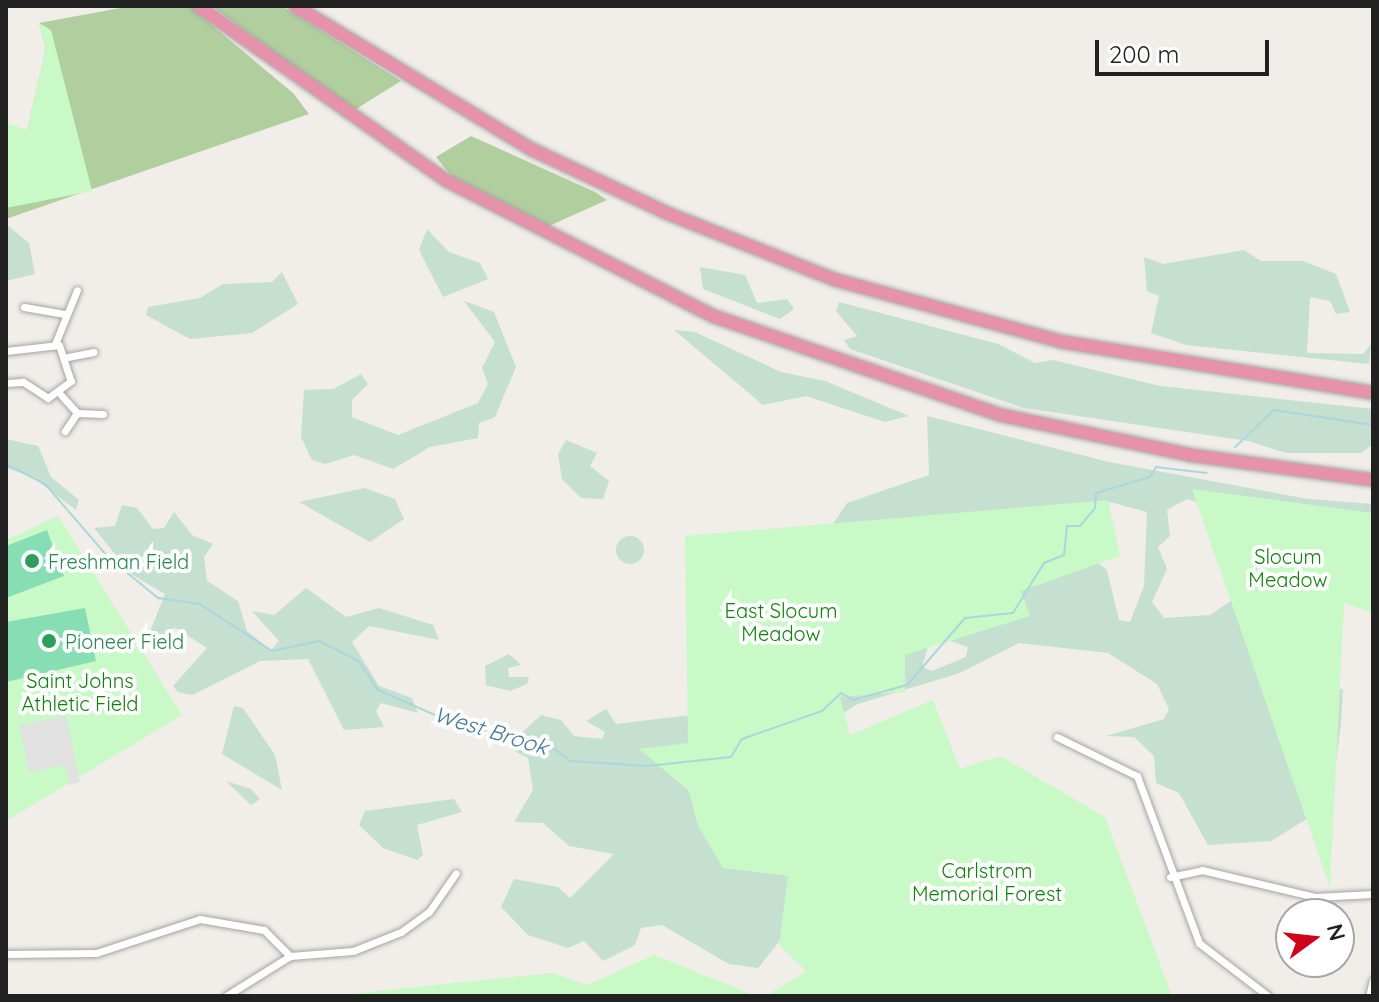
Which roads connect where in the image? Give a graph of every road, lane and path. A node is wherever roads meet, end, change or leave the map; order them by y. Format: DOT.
graph roads {
  1 [pos="198,6"];
  2 [pos="295,6"];
  3 [pos="77,290"];
  4 [pos="24,307"];
  5 [pos="64,314"];
  6 [pos="55,344"];
  7 [pos="6,351"];
  8 [pos="94,352"];
  9 [pos="68,357"];
  10 [pos="6,383"];
  11 [pos="1373,393"];
  12 [pos="61,395"];
  13 [pos="77,413"];
  14 [pos="103,414"];
  15 [pos="65,431"];
  16 [pos="1373,480"];
  17 [pos="1057,737"];
  18 [pos="456,873"];
  19 [pos="1170,877"];
  20 [pos="1373,894"];
  21 [pos="6,954"];
  22 [pos="290,956"];
  23 [pos="1373,980"];
  24 [pos="1262,995"];
  25 [pos="226,996"];
  26 [pos="1369,996"];
  1 -- 16 [label="highway"];
  2 -- 11 [label="highway"];
  3 -- 5 [label="street"];
  4 -- 5 [label="street"];
  5 -- 6 [label="street"];
  6 -- 7 [label="street"];
  6 -- 9 [label="street"];
  8 -- 9 [label="street"];
  9 -- 12 [label="street"];
  10 -- 12 [label="street"];
  12 -- 13 [label="street"];
  13 -- 14 [label="street"];
  13 -- 15 [label="street"];
  17 -- 19 [label="street"];
  18 -- 22 [label="street"];
  19 -- 20 [label="street"];
  19 -- 24 [label="street"];
  21 -- 22 [label="street"];
  22 -- 25 [label="street"];
  23 -- 26 [label="street"];
}
